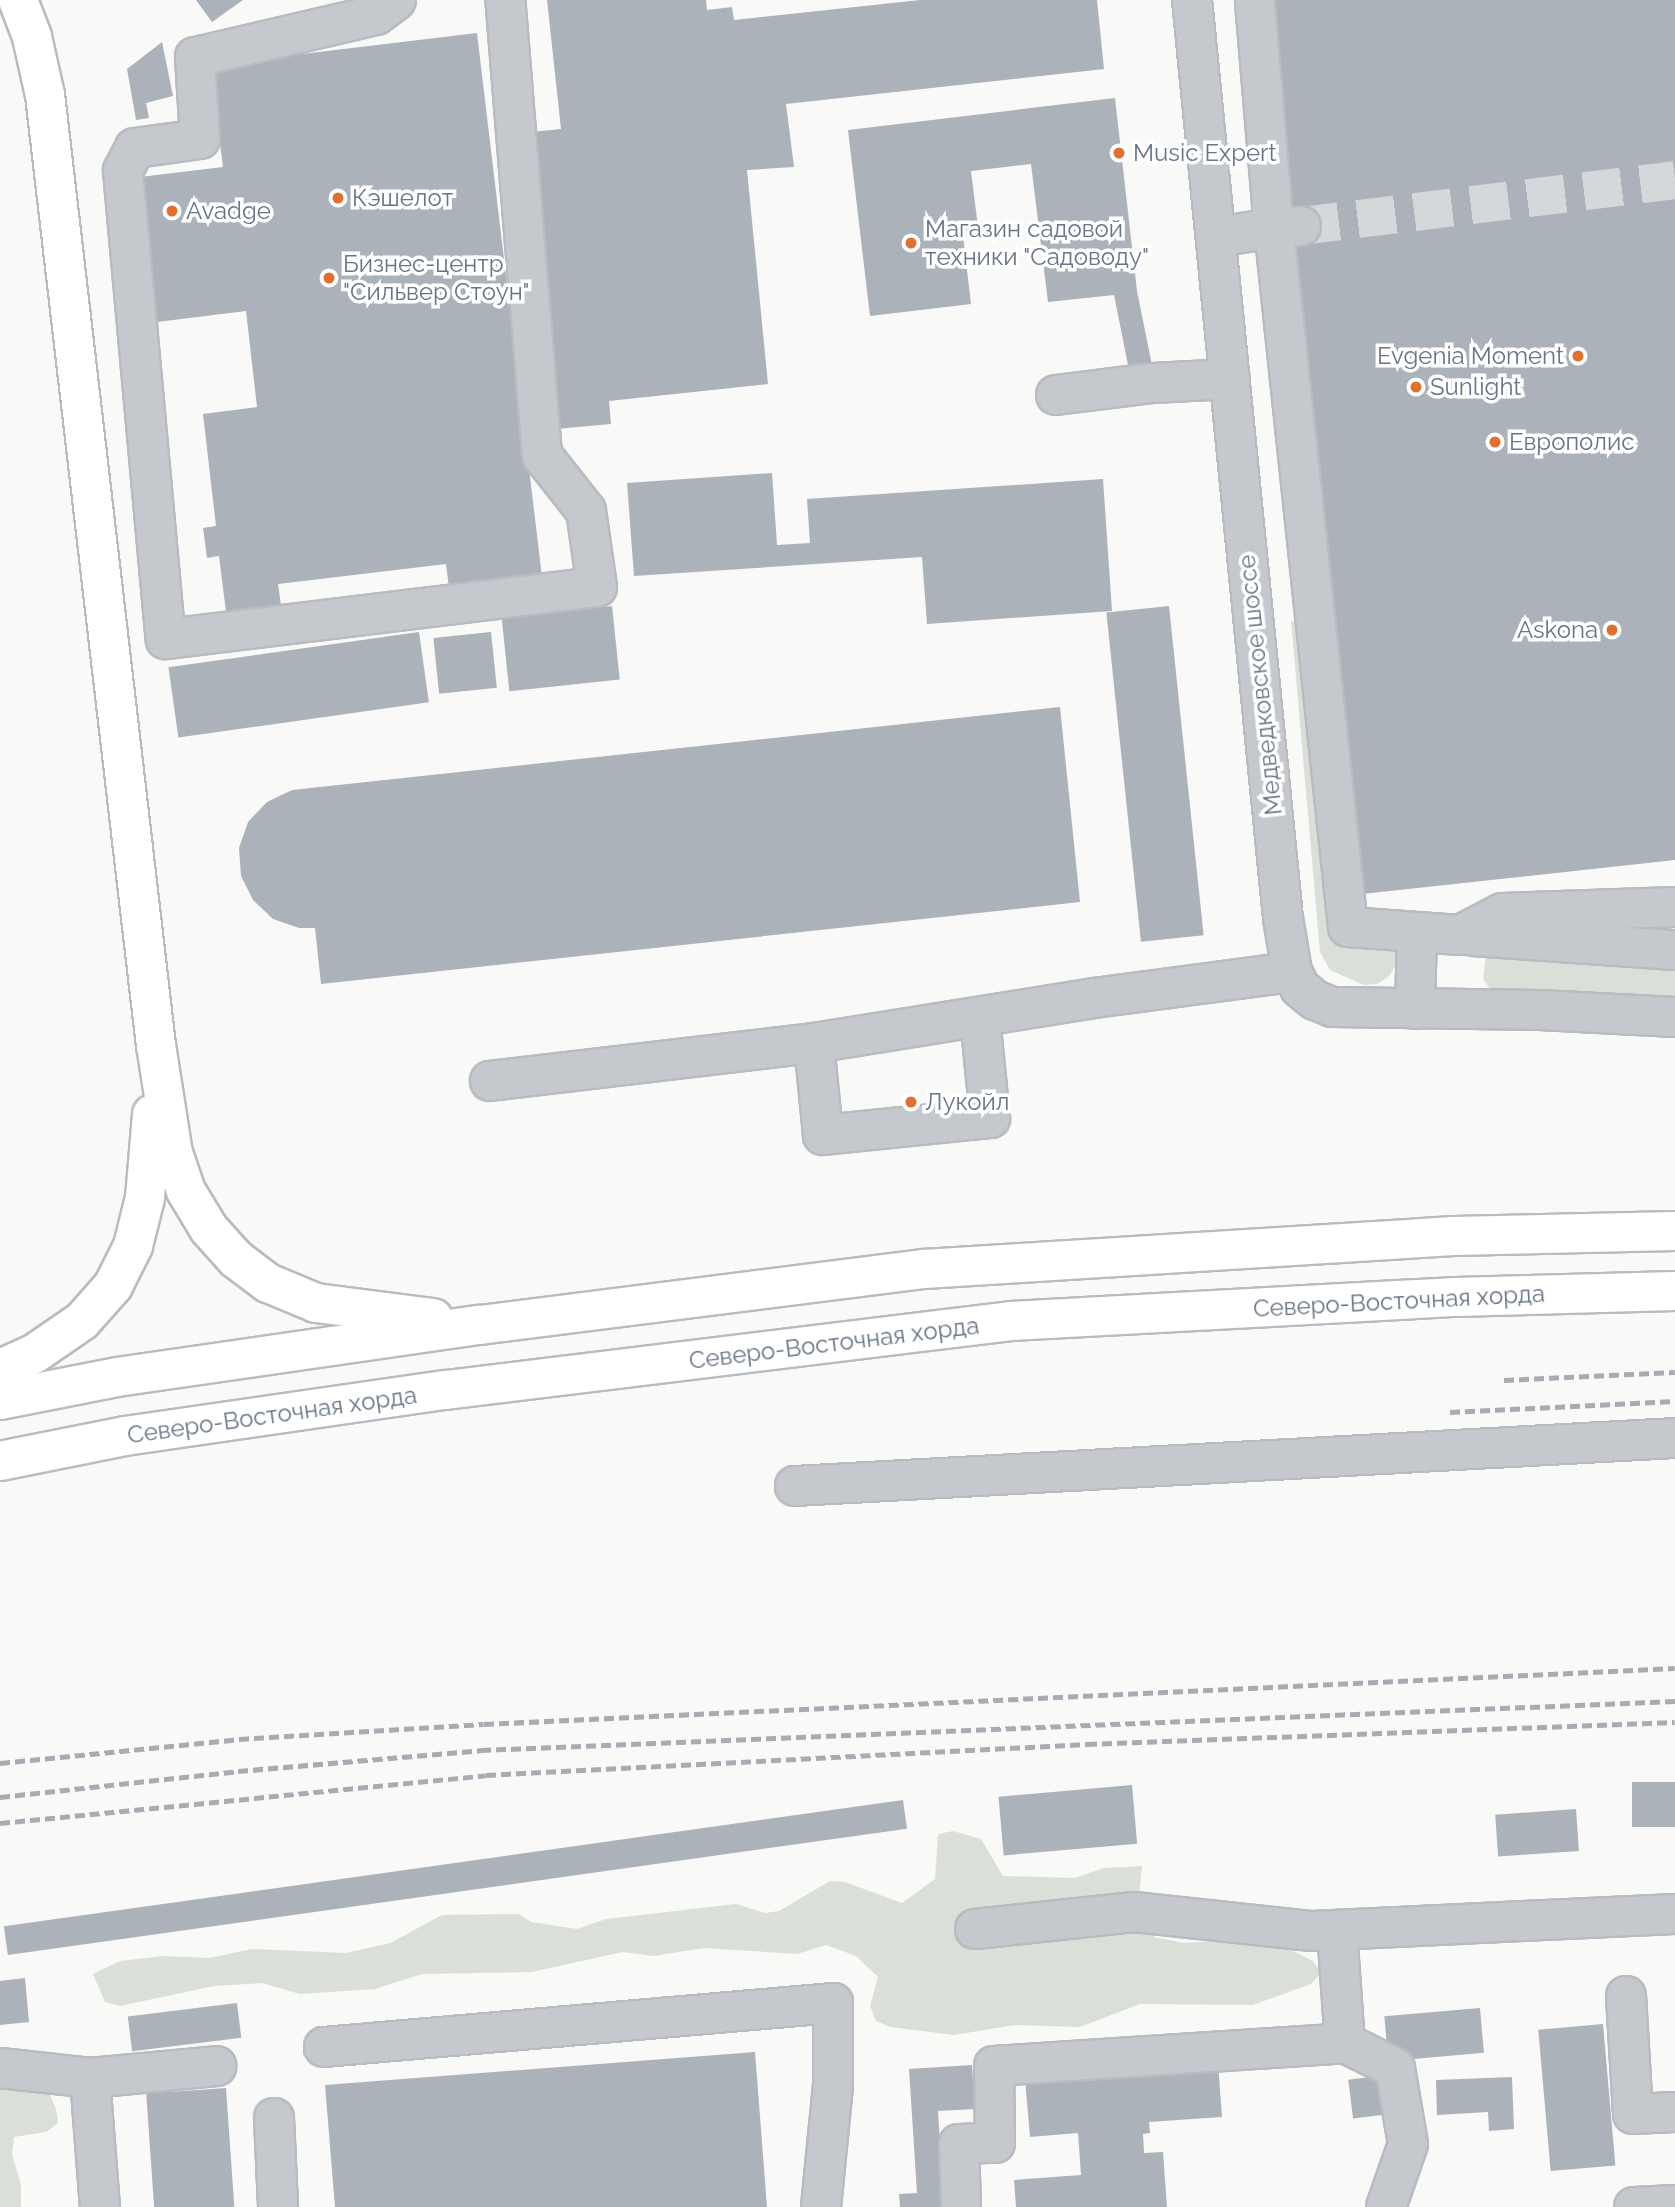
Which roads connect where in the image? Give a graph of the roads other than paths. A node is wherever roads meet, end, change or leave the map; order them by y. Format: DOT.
graph roads {
  1 [pos="18,0"];
  2 [pos="397,0"];
  3 [pos="505,0"];
  4 [pos="1192,0"];
  5 [pos="1255,0"];
  6 [pos="1287,227"];
  7 [pos="1216,237"];
  8 [pos="1230,379"];
  9 [pos="1056,395"];
  10 [pos="1675,907"];
  11 [pos="1417,932"];
  12 [pos="1460,935"];
  13 [pos="1675,950"];
  14 [pos="1292,972"];
  15 [pos="1415,1009"];
  16 [pos="1675,1017"];
  17 [pos="979,1018"];
  18 [pos="814,1043"];
  19 [pos="156,1045"];
  20 [pos="490,1081"];
  21 [pos="1675,1231"];
  22 [pos="1675,1292"];
  23 [pos="480,1325"];
  24 [pos="0,1369"];
  25 [pos="0,1400"];
  26 [pos="1675,1438"];
  27 [pos="0,1461"];
  28 [pos="795,1486"];
  29 [pos="1675,1914"];
  30 [pos="975,1929"];
  31 [pos="1337,1930"];
  32 [pos="1626,1996"];
  33 [pos="1345,2043"];
  34 [pos="324,2047"];
  35 [pos="216,2066"];
  36 [pos="0,2068"];
  37 [pos="90,2078"];
  38 [pos="1675,2112"];
  39 [pos="274,2118"];
  40 [pos="1675,2205"];
  41 [pos="100,2207"];
  42 [pos="278,2207"];
  43 [pos="821,2207"];
  44 [pos="961,2207"];
  45 [pos="1386,2207"];
  46 [pos="1634,2207"];
  1 -- 19 [label="main road"];
  2 -- 3 [label="street"];
  4 -- 7 [label="street, Медведковское шоссе"];
  5 -- 6 [label="street"];
  6 -- 7 [label="street"];
  6 -- 11 [label="street"];
  7 -- 8 [label="street, Медведковское шоссе"];
  8 -- 9 [label="street"];
  8 -- 14 [label="street, Медведковское шоссе"];
  10 -- 12 [label="street"];
  11 -- 12 [label="street"];
  11 -- 15 [label="street"];
  12 -- 13 [label="street"];
  14 -- 15 [label="street, Медведковское шоссе"];
  14 -- 17 [label="street"];
  15 -- 16 [label="street, Медведковское шоссе"];
  17 -- 18 [label="street"];
  17 -- 18 [label="street"];
  18 -- 20 [label="street"];
  19 -- 23 [label="main road"];
  19 -- 24 [label="main road"];
  21 -- 23 [label="main road"];
  22 -- 27 [label="main road, Северо-Восточная хорда"];
  23 -- 25 [label="main road"];
  26 -- 28 [label="street"];
  29 -- 31 [label="street"];
  30 -- 31 [label="street"];
  31 -- 33 [label="street"];
  32 -- 38 [label="street"];
  33 -- 44 [label="street"];
  33 -- 45 [label="street"];
  34 -- 43 [label="street"];
  35 -- 37 [label="street"];
  36 -- 37 [label="street"];
  37 -- 41 [label="street"];
  39 -- 42 [label="street"];
  40 -- 46 [label="street"];
}
